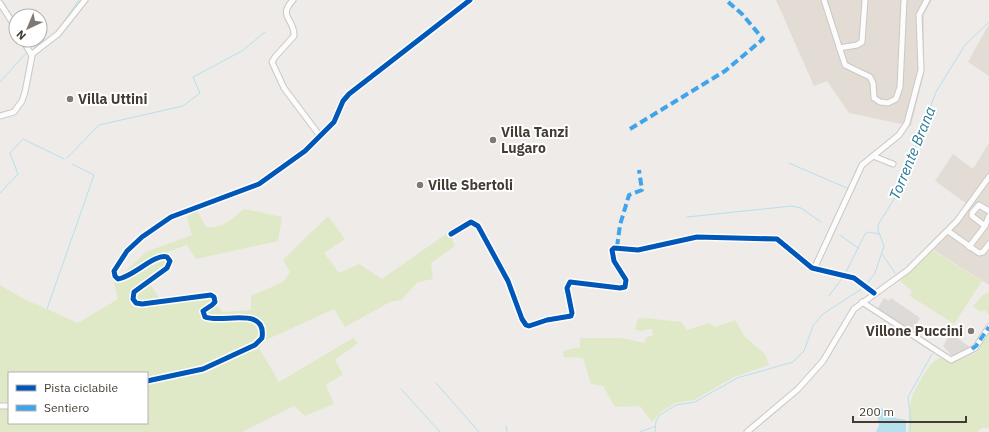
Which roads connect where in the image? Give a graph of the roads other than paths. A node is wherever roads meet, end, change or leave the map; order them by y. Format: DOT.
graph roads {
  1 [pos="85,0"];
  2 [pos="293,0"];
  3 [pos="470,0"];
  4 [pos="824,0"];
  5 [pos="865,0"];
  6 [pos="904,0"];
  7 [pos="927,0"];
  8 [pos="0,3"];
  9 [pos="8,16"];
  10 [pos="29,48"];
  11 [pos="839,48"];
  12 [pos="32,54"];
  13 [pos="0,116"];
  14 [pos="320,136"];
  15 [pos="873,156"];
  16 [pos="893,164"];
  17 [pos="989,177"];
  18 [pos="989,211"];
  19 [pos="989,216"];
  20 [pos="985,226"];
  21 [pos="948,231"];
  22 [pos="451,234"];
  23 [pos="989,244"];
  24 [pos="969,247"];
  25 [pos="814,269"];
  26 [pos="874,293"];
  27 [pos="862,302"];
  28 [pos="989,327"];
  29 [pos="148,380"];
  30 [pos="747,432"];
  1 -- 12 [label="street"];
  2 -- 14 [label="street"];
  3 -- 14 [label="street"];
  4 -- 11 [label="street"];
  5 -- 11 [label="street"];
  6 -- 11 [label="street"];
  7 -- 15 [label="street"];
  8 -- 9 [label="street"];
  10 -- 12 [label="street"];
  12 -- 13 [label="street"];
  14 -- 29 [label="street"];
  15 -- 16 [label="street"];
  15 -- 25 [label="street"];
  17 -- 21 [label="street"];
  18 -- 20 [label="street"];
  19 -- 20 [label="street"];
  20 -- 24 [label="street"];
  21 -- 24 [label="street"];
  21 -- 26 [label="street"];
  22 -- 25 [label="street"];
  23 -- 24 [label="street"];
  25 -- 26 [label="street"];
  26 -- 27 [label="street"];
  27 -- 28 [label="street"];
  27 -- 30 [label="street"];
}
